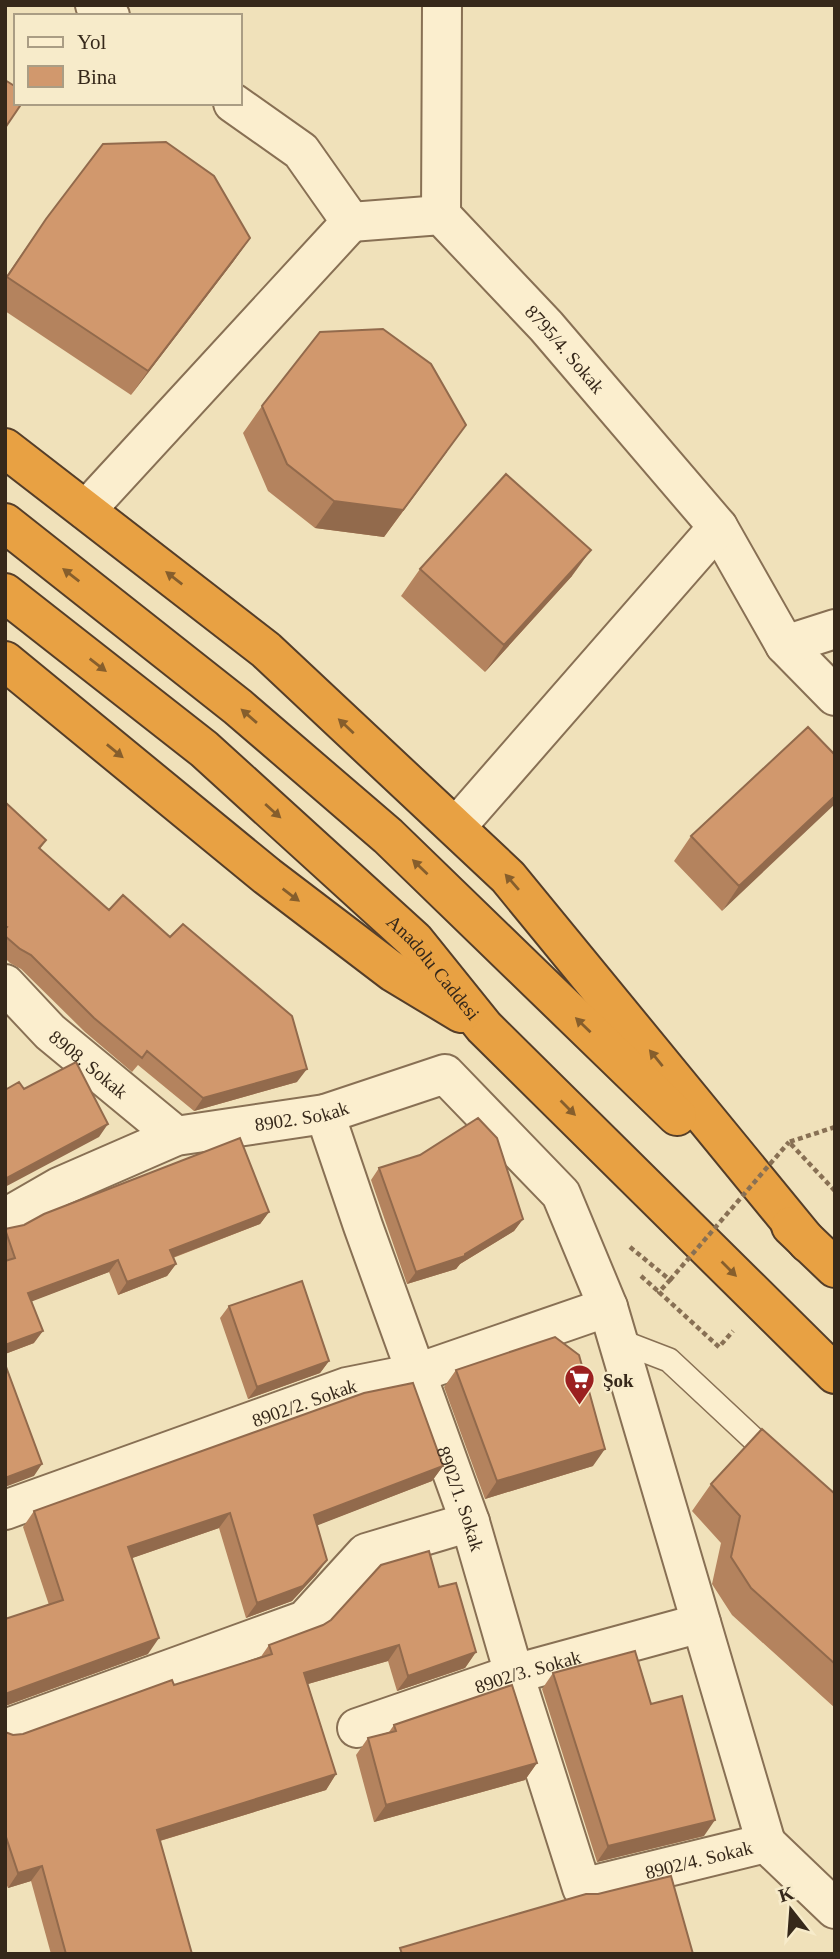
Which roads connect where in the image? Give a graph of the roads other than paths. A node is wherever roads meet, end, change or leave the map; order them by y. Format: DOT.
graph roads {
  1 [pos="442,5"];
  2 [pos="236,105"];
  3 [pos="441,215"];
  4 [pos="351,222"];
  5 [pos="5,448"];
  6 [pos="86,510"];
  7 [pos="5,523"];
  8 [pos="718,527"];
  9 [pos="5,593"];
  10 [pos="835,629"];
  11 [pos="785,645"];
  12 [pos="5,661"];
  13 [pos="835,696"];
  14 [pos="456,827"];
  15 [pos="5,984"];
  16 [pos="484,1027"];
  17 [pos="325,1114"];
  18 [pos="176,1136"];
  19 [pos="5,1218"];
  20 [pos="821,1256"];
  21 [pos="612,1324"];
  22 [pos="416,1373"];
  23 [pos="835,1374"];
  24 [pos="795,1478"];
  25 [pos="5,1510"];
  26 [pos="470,1522"];
  27 [pos="701,1623"];
  28 [pos="514,1674"];
  29 [pos="357,1728"];
  30 [pos="5,1729"];
  31 [pos="766,1843"];
  32 [pos="582,1888"];
  33 [pos="835,1909"];
  1 -- 3 [label="street"];
  2 -- 4 [label="street"];
  3 -- 4 [label="street"];
  3 -- 8 [label="street, 8795/4. Sokak"];
  4 -- 6 [label="street"];
  5 -- 6 [label="highway"];
  14 -- 6 [label="highway, one-way"];
  20 -- 7 [label="highway, one-way"];
  8 -- 11 [label="street, 8795/4. Sokak"];
  8 -- 14 [label="street"];
  9 -- 16 [label="highway, Anadolu Caddesi, one-way"];
  10 -- 11 [label="street"];
  11 -- 13 [label="street, 8795/4. Sokak"];
  12 -- 16 [label="highway, one-way"];
  20 -- 14 [label="highway, one-way"];
  15 -- 18 [label="street, 8908. Sokak"];
  16 -- 23 [label="highway, Anadolu Caddesi, one-way"];
  17 -- 18 [label="street, 8902. Sokak"];
  17 -- 21 [label="street, 8902. Sokak"];
  17 -- 22 [label="street, 8902/1. Sokak"];
  18 -- 19 [label="street, 8902. Sokak"];
  21 -- 22 [label="street, 8902/2. Sokak"];
  21 -- 24 [label="lane"];
  21 -- 27 [label="street"];
  22 -- 25 [label="street, 8902/2. Sokak"];
  22 -- 26 [label="street, 8902/1. Sokak"];
  26 -- 28 [label="street, 8902/1. Sokak"];
  26 -- 30 [label="street"];
  27 -- 28 [label="street, 8902/3. Sokak"];
  27 -- 31 [label="street"];
  28 -- 29 [label="street, 8902/3. Sokak"];
  28 -- 32 [label="street, 8902/1. Sokak"];
  31 -- 32 [label="street, 8902/4. Sokak"];
  31 -- 33 [label="street, 8902/4. Sokak"];
}
